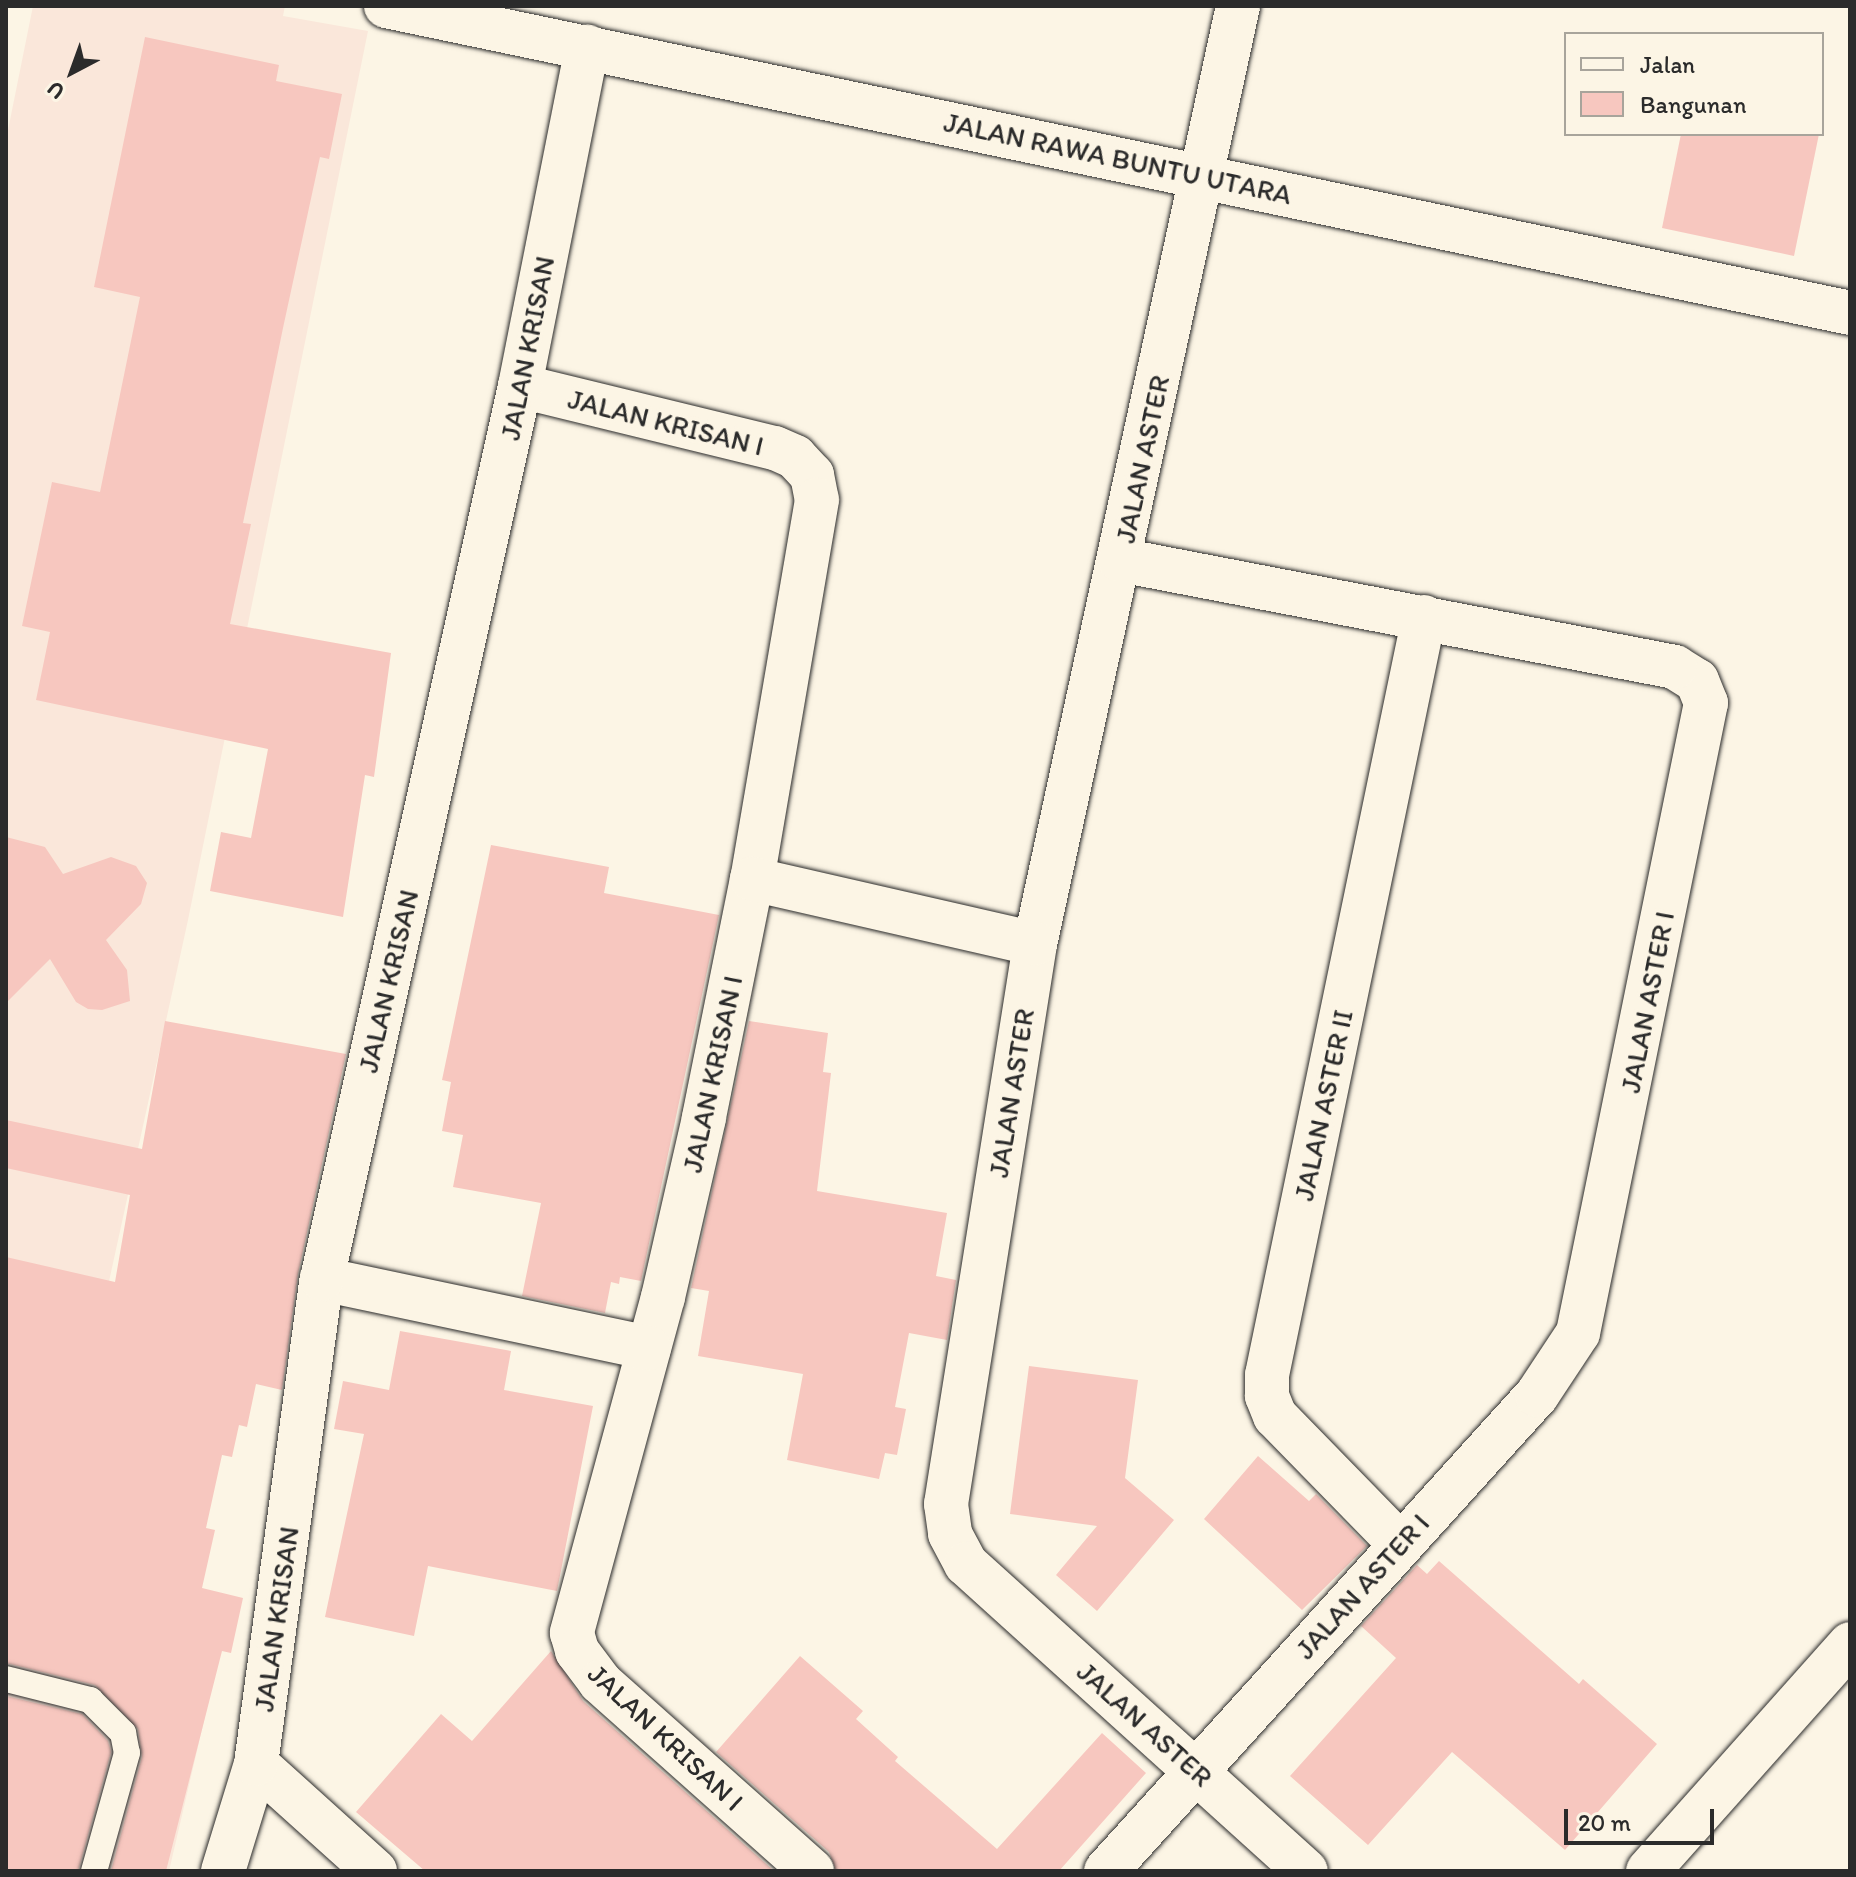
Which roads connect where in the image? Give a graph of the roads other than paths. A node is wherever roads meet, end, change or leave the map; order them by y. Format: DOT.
graph roads {
  1 [pos="386,6"];
  2 [pos="1238,6"];
  3 [pos="587,47"];
  4 [pos="1204,175"];
  5 [pos="1850,313"];
  6 [pos="520,386"];
  7 [pos="1120,560"];
  8 [pos="1424,617"];
  9 [pos="752,879"];
  10 [pos="1035,944"];
  11 [pos="322,1279"];
  12 [pos="649,1348"];
  13 [pos="1400,1544"];
  14 [pos="1850,1644"];
  15 [pos="6,1679"];
  16 [pos="256,1764"];
  17 [pos="1196,1769"];
  18 [pos="94,1871"];
  19 [pos="223,1871"];
  20 [pos="375,1871"];
  21 [pos="812,1871"];
  22 [pos="1106,1871"];
  23 [pos="1306,1871"];
  24 [pos="1648,1871"];
  1 -- 3 [label="street, JALAN RAWA BUNTU UTARA"];
  2 -- 4 [label="street, JALAN ASTER"];
  3 -- 4 [label="street, JALAN RAWA BUNTU UTARA"];
  3 -- 6 [label="street, JALAN KRISAN"];
  4 -- 5 [label="street, JALAN RAWA BUNTU UTARA"];
  4 -- 7 [label="street, JALAN ASTER"];
  6 -- 9 [label="street, JALAN KRISAN I"];
  6 -- 11 [label="street, JALAN KRISAN"];
  7 -- 8 [label="street, JALAN ASTER I"];
  7 -- 10 [label="street, JALAN ASTER"];
  8 -- 13 [label="street, JALAN ASTER II"];
  8 -- 13 [label="street, JALAN ASTER I"];
  9 -- 10 [label="street"];
  9 -- 12 [label="street, JALAN KRISAN I"];
  10 -- 17 [label="street, JALAN ASTER"];
  11 -- 12 [label="street"];
  11 -- 16 [label="street, JALAN KRISAN"];
  12 -- 21 [label="street, JALAN KRISAN I"];
  13 -- 17 [label="street, JALAN ASTER I"];
  14 -- 24 [label="street"];
  15 -- 18 [label="lane"];
  16 -- 19 [label="street, JALAN KRISAN"];
  16 -- 20 [label="street"];
  17 -- 22 [label="street, JALAN ASTER I"];
  17 -- 23 [label="street, JALAN ASTER"];
}
